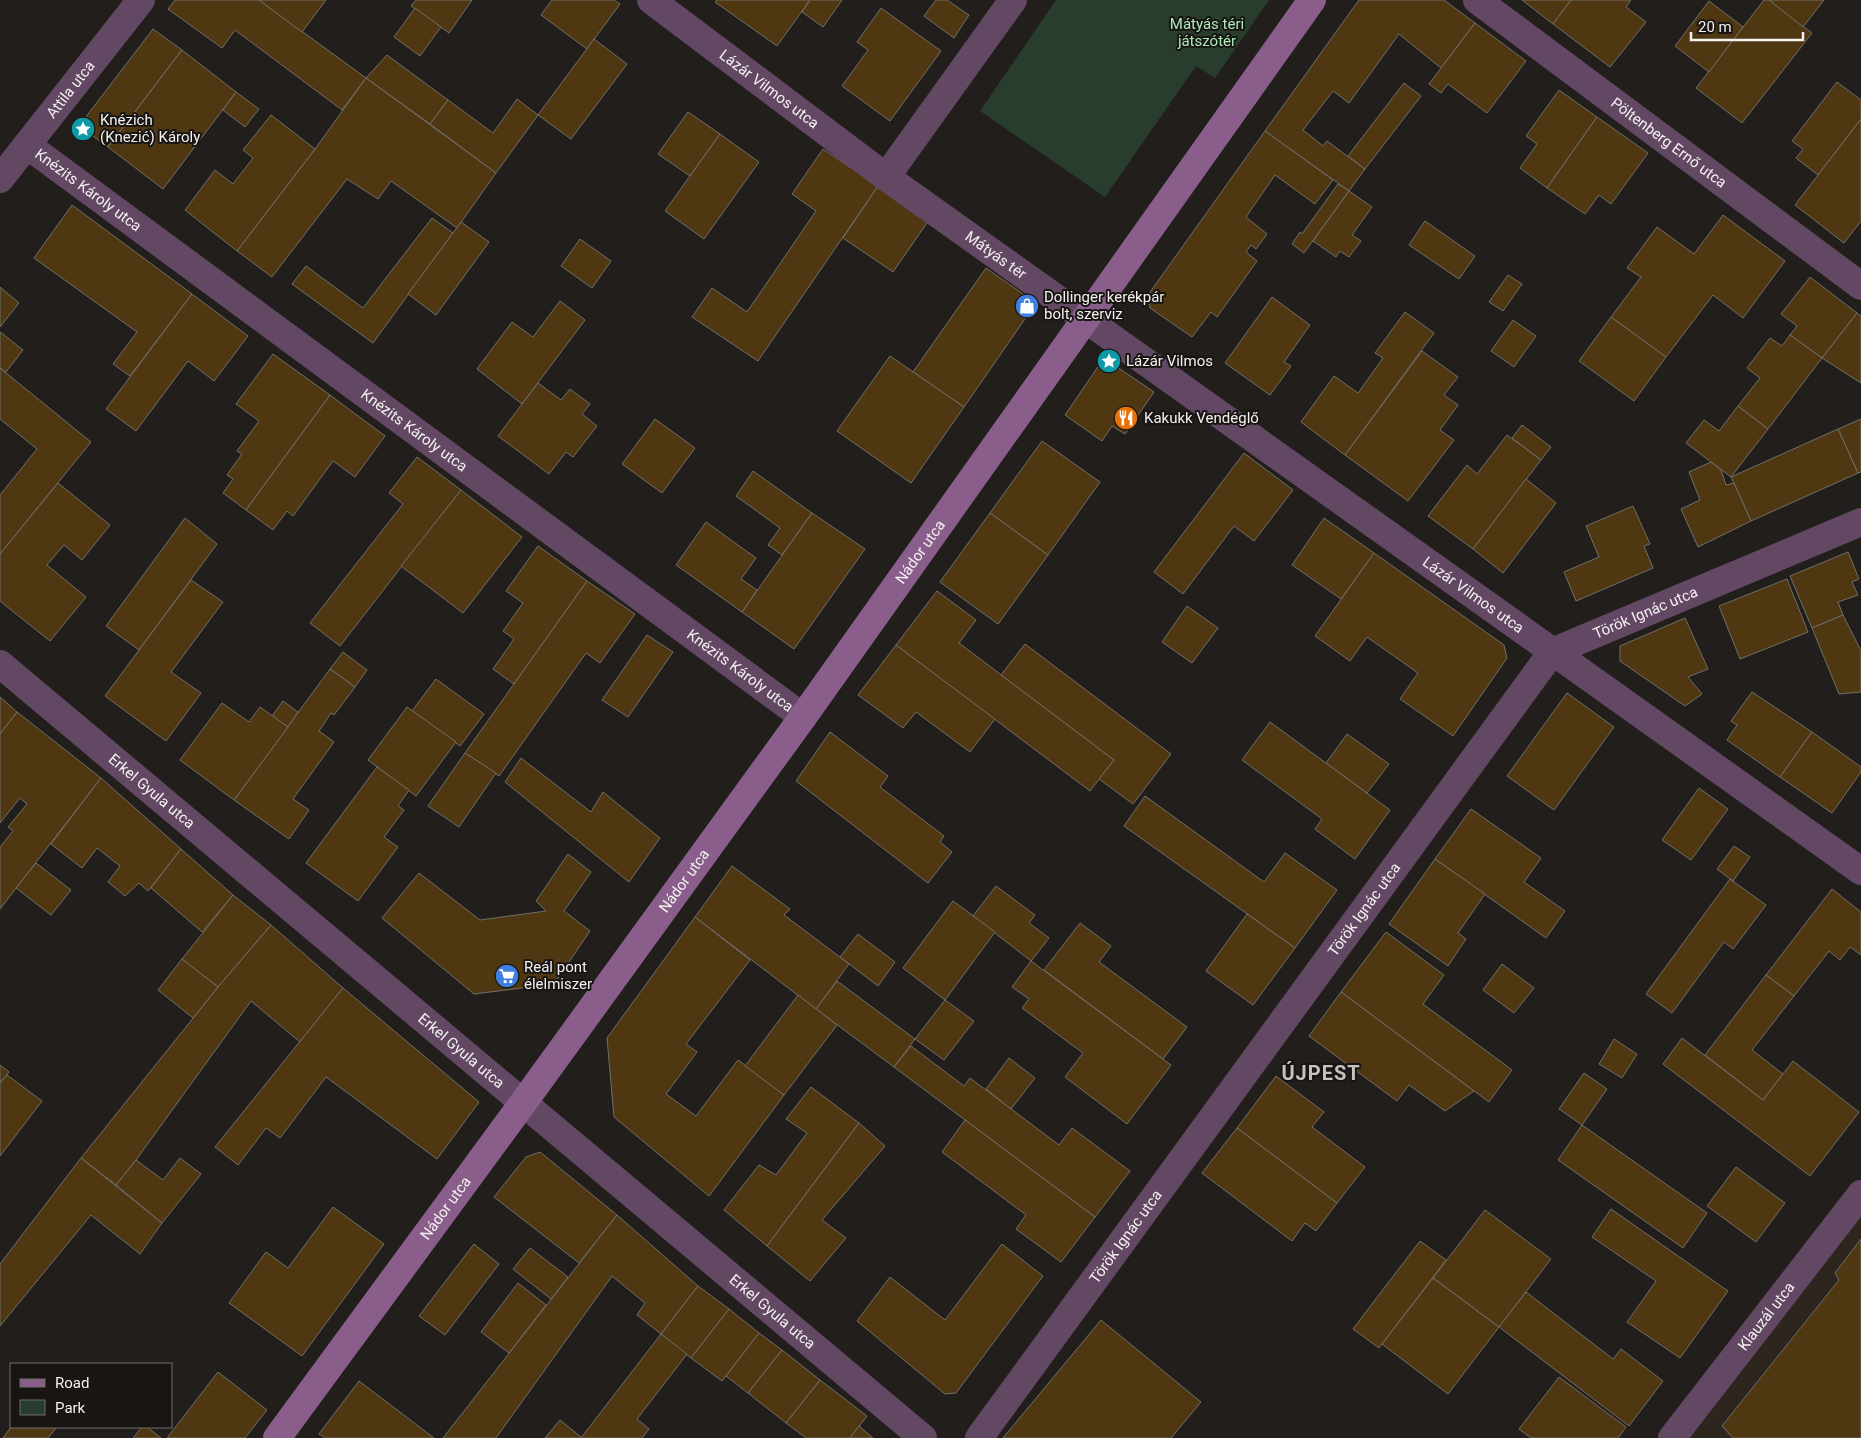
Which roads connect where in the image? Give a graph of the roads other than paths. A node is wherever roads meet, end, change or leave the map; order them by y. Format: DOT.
graph roads {
  1 [pos="141,0"];
  2 [pos="651,0"];
  3 [pos="1013,0"];
  4 [pos="1312,0"];
  5 [pos="1477,0"];
  6 [pos="27,145"];
  7 [pos="886,177"];
  8 [pos="0,179"];
  9 [pos="1861,286"];
  10 [pos="1086,320"];
  11 [pos="1861,522"];
  12 [pos="1552,652"];
  13 [pos="0,664"];
  14 [pos="803,717"];
  15 [pos="1861,871"];
  16 [pos="523,1103"];
  17 [pos="1861,1194"];
  18 [pos="277,1438"];
  19 [pos="923,1438"];
  20 [pos="979,1438"];
  21 [pos="1672,1438"];
  1 -- 6 [label="street, Attila utca"];
  2 -- 7 [label="street, Lázár Vilmos utca"];
  3 -- 7 [label="street"];
  4 -- 10 [label="street"];
  5 -- 9 [label="street, Pöltenberg Ernő utca"];
  6 -- 8 [label="street, Attila utca"];
  6 -- 14 [label="street, Knézits Károly utca"];
  7 -- 10 [label="street, Mátyás tér"];
  10 -- 12 [label="street, Lázár Vilmos utca"];
  10 -- 14 [label="street, Nádor utca"];
  11 -- 12 [label="street, Török Ignác utca"];
  12 -- 15 [label="street, Lázár Vilmos utca"];
  12 -- 20 [label="street, Török Ignác utca"];
  13 -- 16 [label="street, Erkel Gyula utca"];
  14 -- 16 [label="street, Nádor utca"];
  16 -- 18 [label="street, Nádor utca"];
  16 -- 19 [label="street, Erkel Gyula utca"];
  17 -- 21 [label="street, Klauzál utca"];
}
